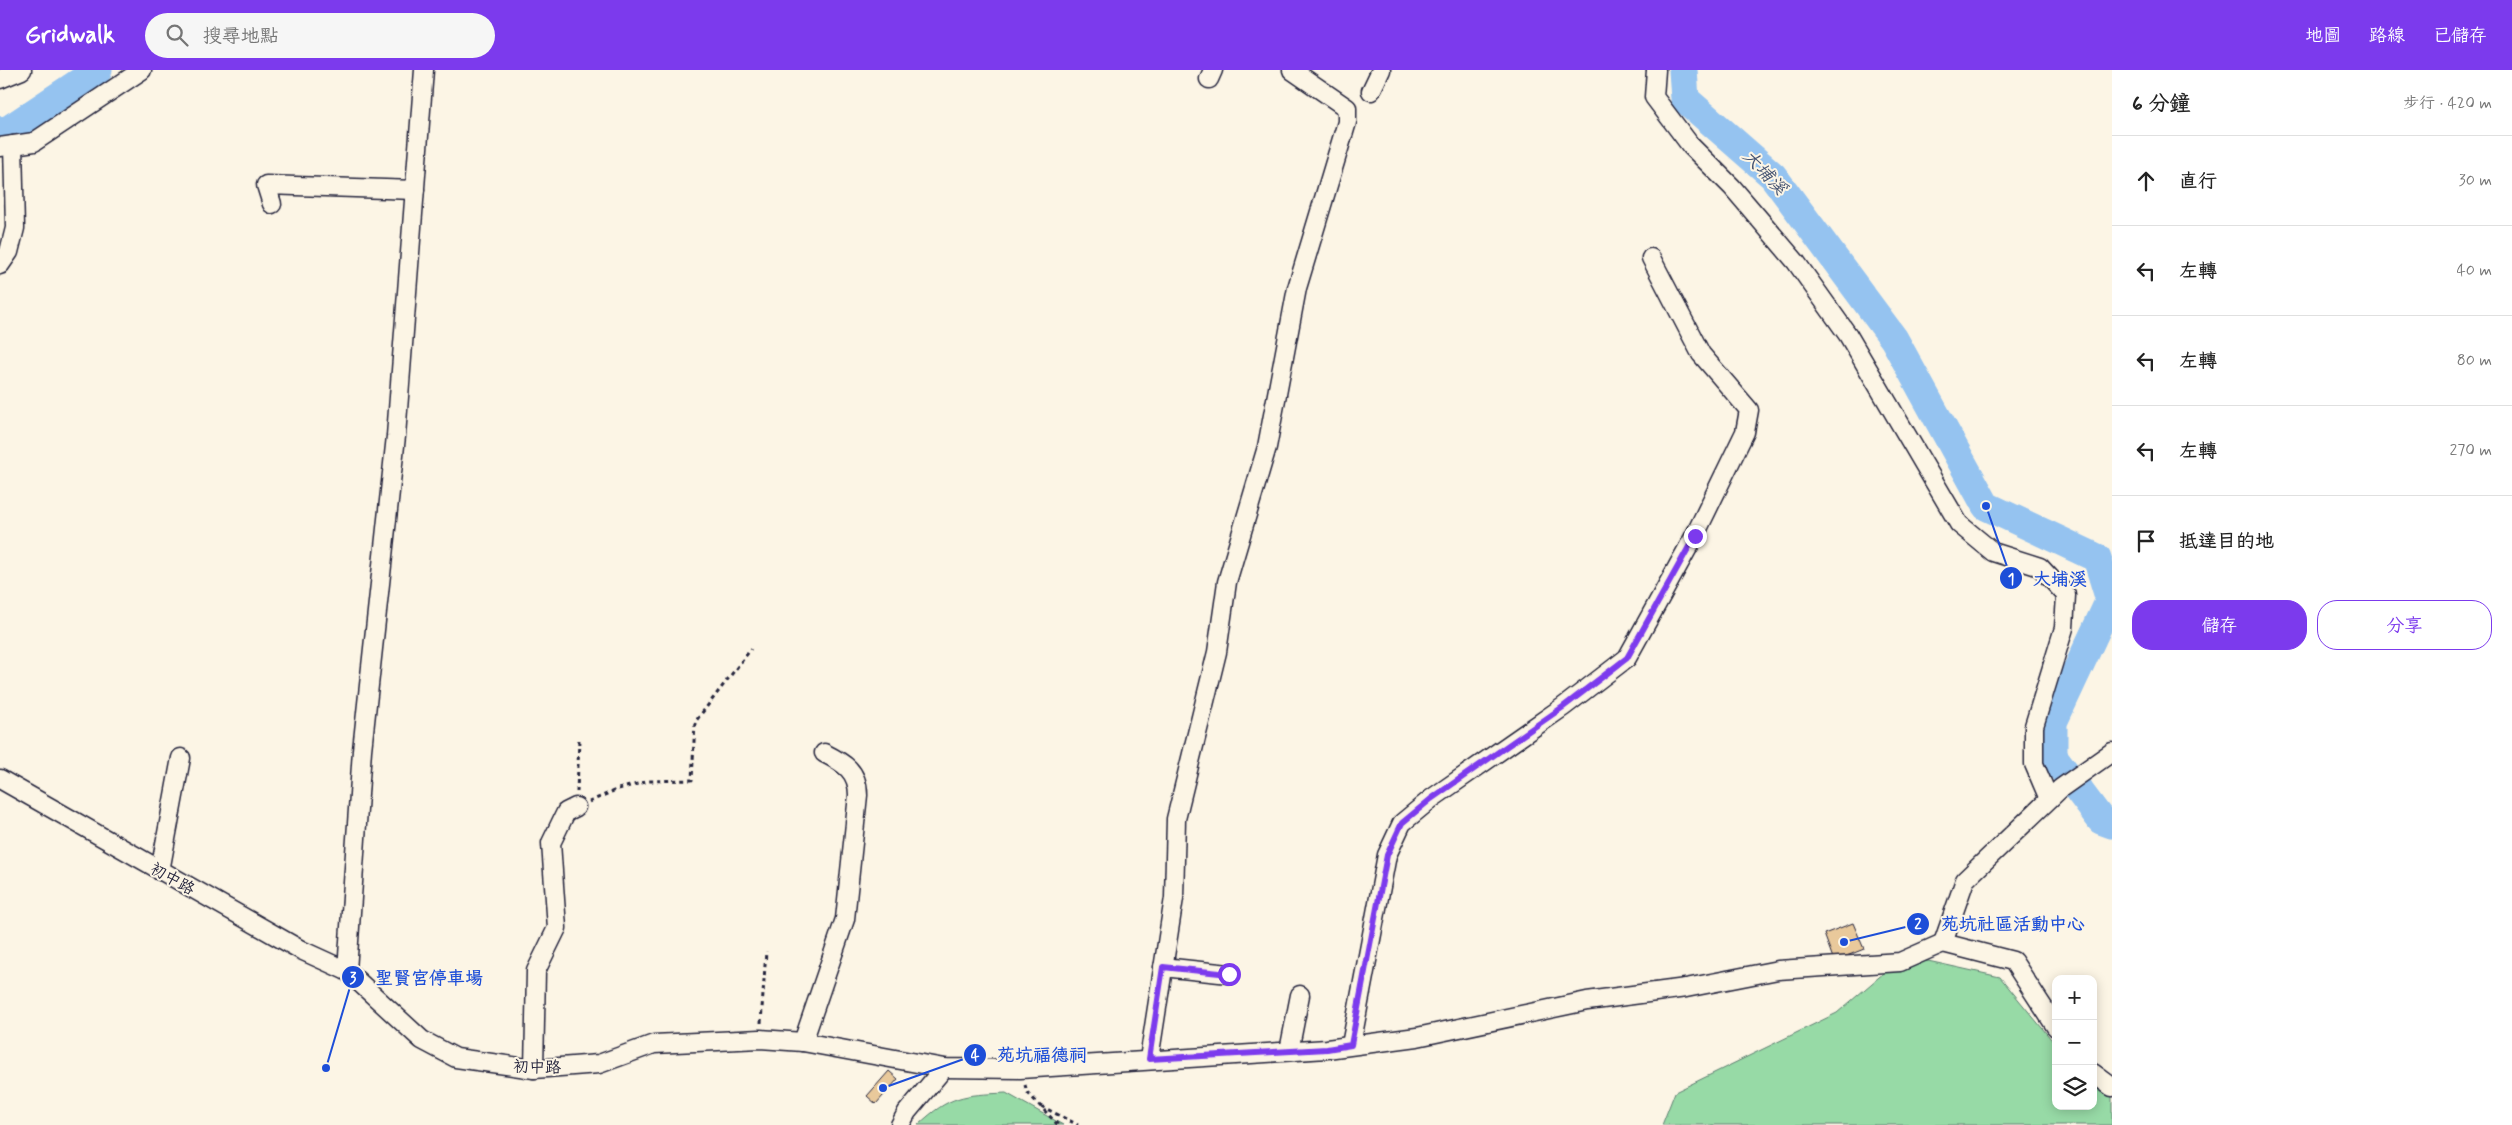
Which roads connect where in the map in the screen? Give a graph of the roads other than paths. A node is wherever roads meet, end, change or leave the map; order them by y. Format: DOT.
graph roads {
  1 [pos="22,70"];
  2 [pos="142,70"];
  3 [pos="424,70"];
  4 [pos="1292,70"];
  5 [pos="1381,70"];
  6 [pos="1656,70"];
  7 [pos="0,79"];
  8 [pos="1372,91"];
  9 [pos="6,146"];
  10 [pos="415,190"];
  11 [pos="272,204"];
  12 [pos="1651,258"];
  13 [pos="0,265"];
  14 [pos="2112,752"];
  15 [pos="824,753"];
  16 [pos="181,758"];
  17 [pos="0,779"];
  18 [pos="2055,794"];
  19 [pos="576,807"];
  20 [pos="160,871"];
  21 [pos="1943,944"];
  22 [pos="1163,967"];
  23 [pos="347,971"];
  24 [pos="1229,974"];
  25 [pos="1300,995"];
  26 [pos="2052,1020"];
  27 [pos="803,1042"];
  28 [pos="1351,1045"];
  29 [pos="1289,1051"];
  30 [pos="1149,1059"];
  31 [pos="944,1068"];
  32 [pos="534,1069"];
  33 [pos="2097,1076"];
  34 [pos="2112,1087"];
  35 [pos="900,1125"];
  1 -- 7 [label="street"];
  2 -- 9 [label="street"];
  3 -- 10 [label="street"];
  4 -- 22 [label="street"];
  5 -- 8 [label="street"];
  6 -- 18 [label="street"];
  9 -- 13 [label="street"];
  10 -- 11 [label="street"];
  10 -- 23 [label="street"];
  12 -- 28 [label="street"];
  14 -- 18 [label="street"];
  15 -- 27 [label="street"];
  16 -- 20 [label="street"];
  17 -- 20 [label="street, 初中路"];
  18 -- 21 [label="street"];
  19 -- 32 [label="street"];
  20 -- 23 [label="street, 初中路"];
  21 -- 26 [label="street"];
  21 -- 28 [label="street, 初中路"];
  22 -- 24 [label="street"];
  22 -- 30 [label="street"];
  23 -- 32 [label="street, 初中路"];
  25 -- 29 [label="street"];
  27 -- 31 [label="street, 初中路"];
  27 -- 32 [label="street, 初中路"];
  28 -- 29 [label="street, 初中路"];
  29 -- 30 [label="street, 初中路"];
  30 -- 31 [label="street, 初中路"];
  31 -- 35 [label="street"];
  33 -- 34 [label="street"];
}
